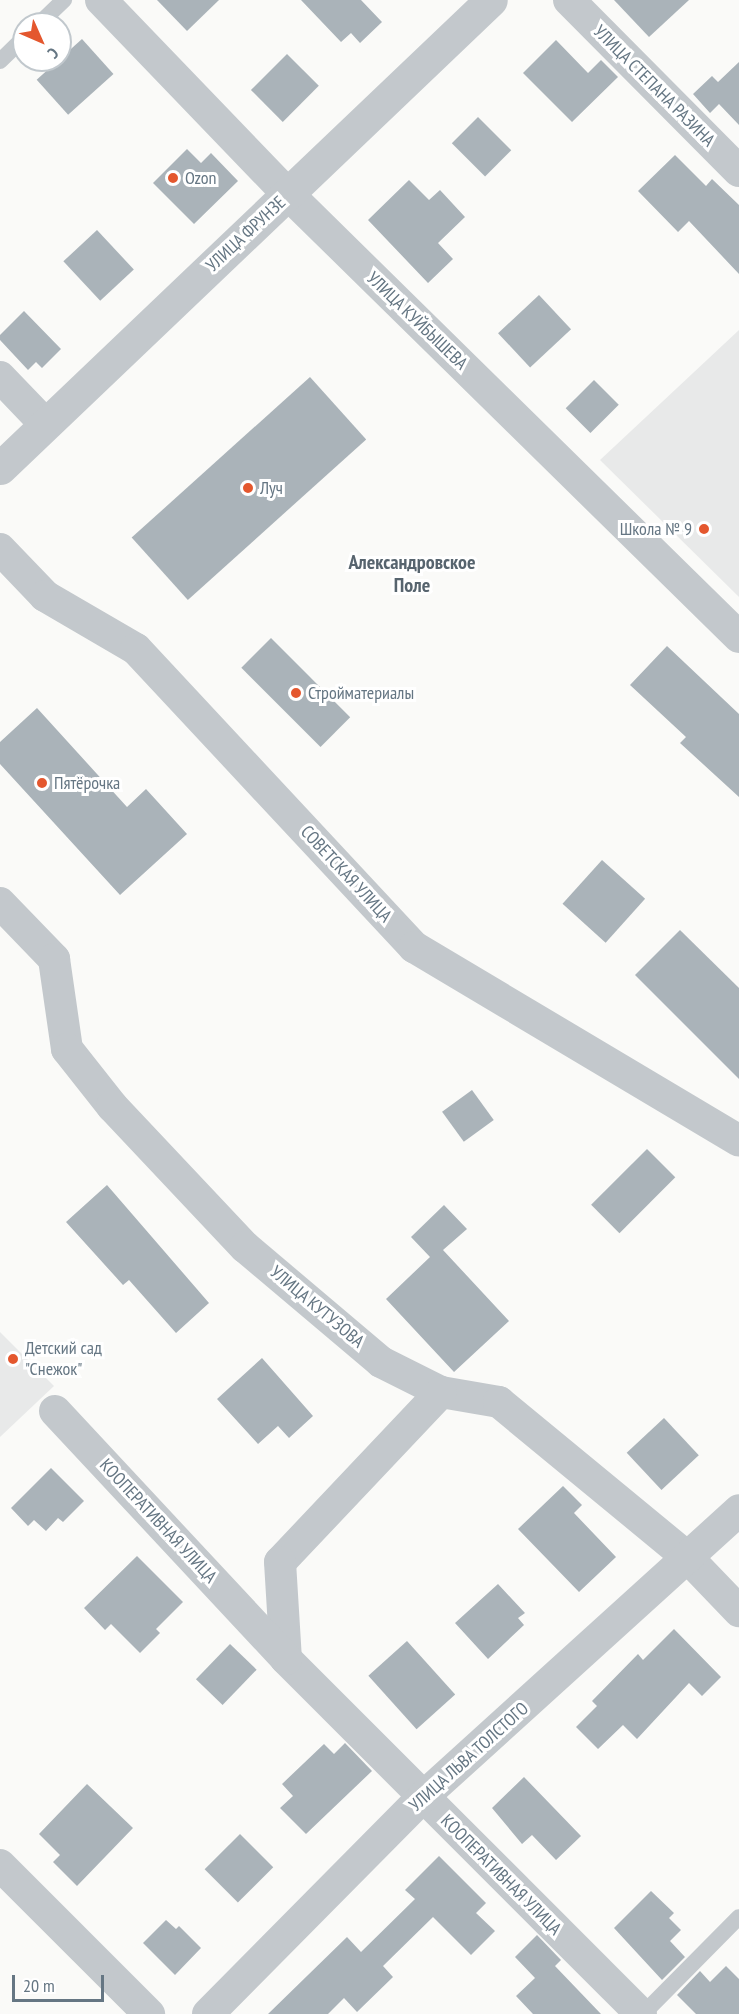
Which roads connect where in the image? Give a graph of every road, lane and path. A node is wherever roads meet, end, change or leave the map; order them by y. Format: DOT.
graph roads {
  1 [pos="63,0"];
  2 [pos="101,0"];
  3 [pos="491,0"];
  4 [pos="569,0"];
  5 [pos="51,12"];
  6 [pos="12,50"];
  7 [pos="0,61"];
  8 [pos="739,171"];
  9 [pos="288,194"];
  10 [pos="0,377"];
  11 [pos="45,424"];
  12 [pos="0,468"];
  13 [pos="0,549"];
  14 [pos="739,637"];
  15 [pos="0,903"];
  16 [pos="739,1141"];
  17 [pos="441,1392"];
  18 [pos="55,1411"];
  19 [pos="739,1509"];
  20 [pos="688,1558"];
  21 [pos="739,1611"];
  22 [pos="286,1659"];
  23 [pos="423,1797"];
  24 [pos="0,1865"];
  25 [pos="739,1917"];
  26 [pos="149,2014"];
  27 [pos="208,2014"];
  28 [pos="642,2014"];
  1 -- 5 [label="lane"];
  2 -- 9 [label="street, УЛИЦА КУЙБЫШЕВА"];
  3 -- 9 [label="street, УЛИЦА ФРУНЗЕ"];
  4 -- 8 [label="street, УЛИЦА СТЕПАНА РАЗИНА"];
  6 -- 7 [label="lane"];
  9 -- 11 [label="street, УЛИЦА ФРУНЗЕ"];
  9 -- 14 [label="street, УЛИЦА КУЙБЫШЕВА"];
  10 -- 11 [label="street"];
  11 -- 12 [label="street, УЛИЦА ФРУНЗЕ"];
  13 -- 16 [label="street, СОВЕТСКАЯ УЛИЦА"];
  15 -- 17 [label="street, УЛИЦА КУТУЗОВА"];
  17 -- 20 [label="street, УЛИЦА КУТУЗОВА"];
  17 -- 22 [label="street"];
  18 -- 22 [label="street, КООПЕРАТИВНАЯ УЛИЦА"];
  19 -- 20 [label="street, УЛИЦА ЛЬВА ТОЛСТОГО"];
  20 -- 21 [label="street, УЛИЦА КУТУЗОВА"];
  20 -- 23 [label="street, УЛИЦА ЛЬВА ТОЛСТОГО"];
  22 -- 23 [label="street, КООПЕРАТИВНАЯ УЛИЦА"];
  23 -- 27 [label="street, УЛИЦА ЛЬВА ТОЛСТОГО"];
  23 -- 28 [label="street, КООПЕРАТИВНАЯ УЛИЦА"];
  24 -- 26 [label="street"];
  25 -- 28 [label="lane"];
}
